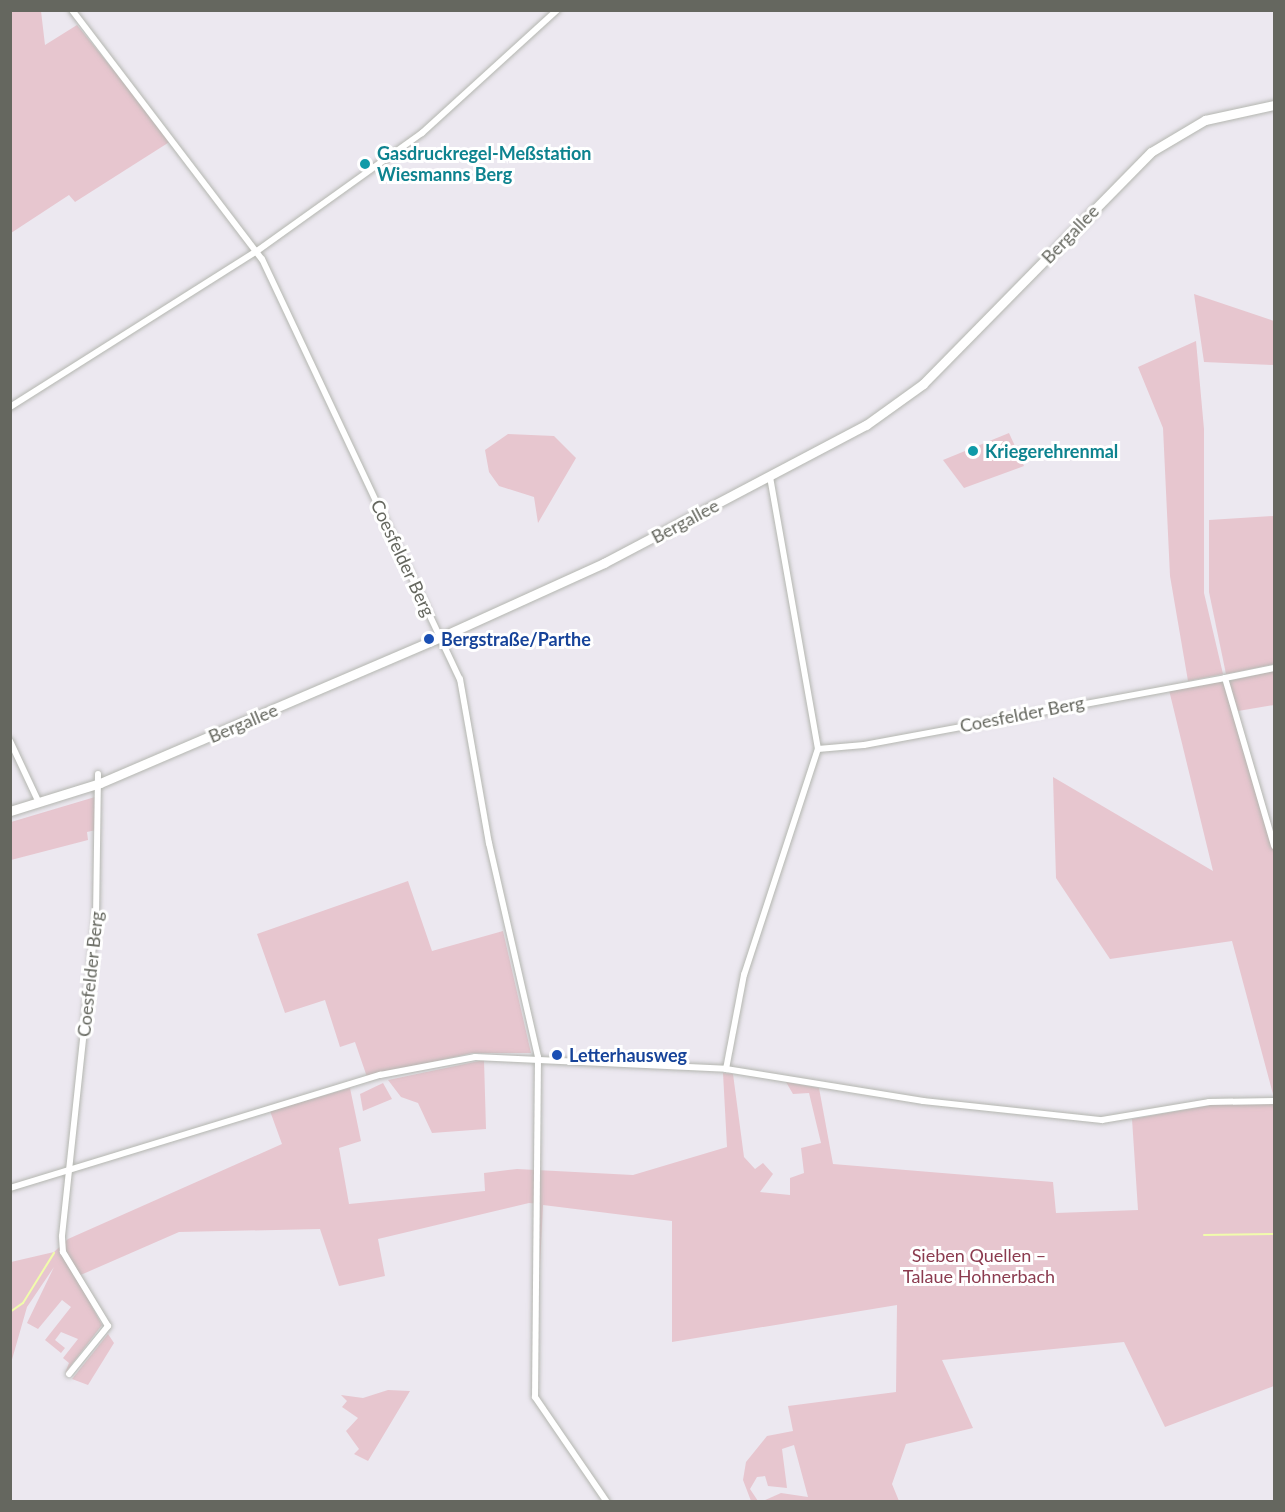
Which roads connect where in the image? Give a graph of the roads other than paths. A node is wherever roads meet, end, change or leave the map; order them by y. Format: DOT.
graph roads {
  1 [pos="72,10"];
  2 [pos="557,10"];
  3 [pos="1275,105"];
  4 [pos="257,251"];
  5 [pos="10,407"];
  6 [pos="770,476"];
  7 [pos="441,637"];
  8 [pos="1275,668"];
  9 [pos="1225,678"];
  10 [pos="10,741"];
  11 [pos="818,749"];
  12 [pos="99,779"];
  13 [pos="37,799"];
  14 [pos="10,811"];
  15 [pos="1275,846"];
  16 [pos="538,1057"];
  17 [pos="726,1069"];
  18 [pos="1275,1101"];
  19 [pos="68,1173"];
  20 [pos="10,1188"];
  21 [pos="69,1374"];
  22 [pos="607,1502"];
  1 -- 4 [label="street, Coesfelder Berg"];
  2 -- 4 [label="street"];
  3 -- 6 [label="street, Bergallee"];
  4 -- 5 [label="street"];
  4 -- 7 [label="street, Coesfelder Berg"];
  6 -- 7 [label="street, Bergallee"];
  6 -- 11 [label="street"];
  7 -- 12 [label="street, Bergallee"];
  7 -- 16 [label="street, Coesfelder Berg"];
  8 -- 9 [label="street, Coesfelder Berg"];
  9 -- 11 [label="street, Coesfelder Berg"];
  9 -- 15 [label="street"];
  10 -- 13 [label="street"];
  11 -- 17 [label="street"];
  12 -- 13 [label="street, Bergallee"];
  12 -- 19 [label="street, Coesfelder Berg"];
  13 -- 14 [label="street, Bergallee"];
  16 -- 17 [label="street"];
  16 -- 19 [label="street"];
  16 -- 22 [label="street, Coesfelder Berg"];
  17 -- 18 [label="street"];
  19 -- 20 [label="street"];
  19 -- 21 [label="street, Coesfelder Berg"];
}
